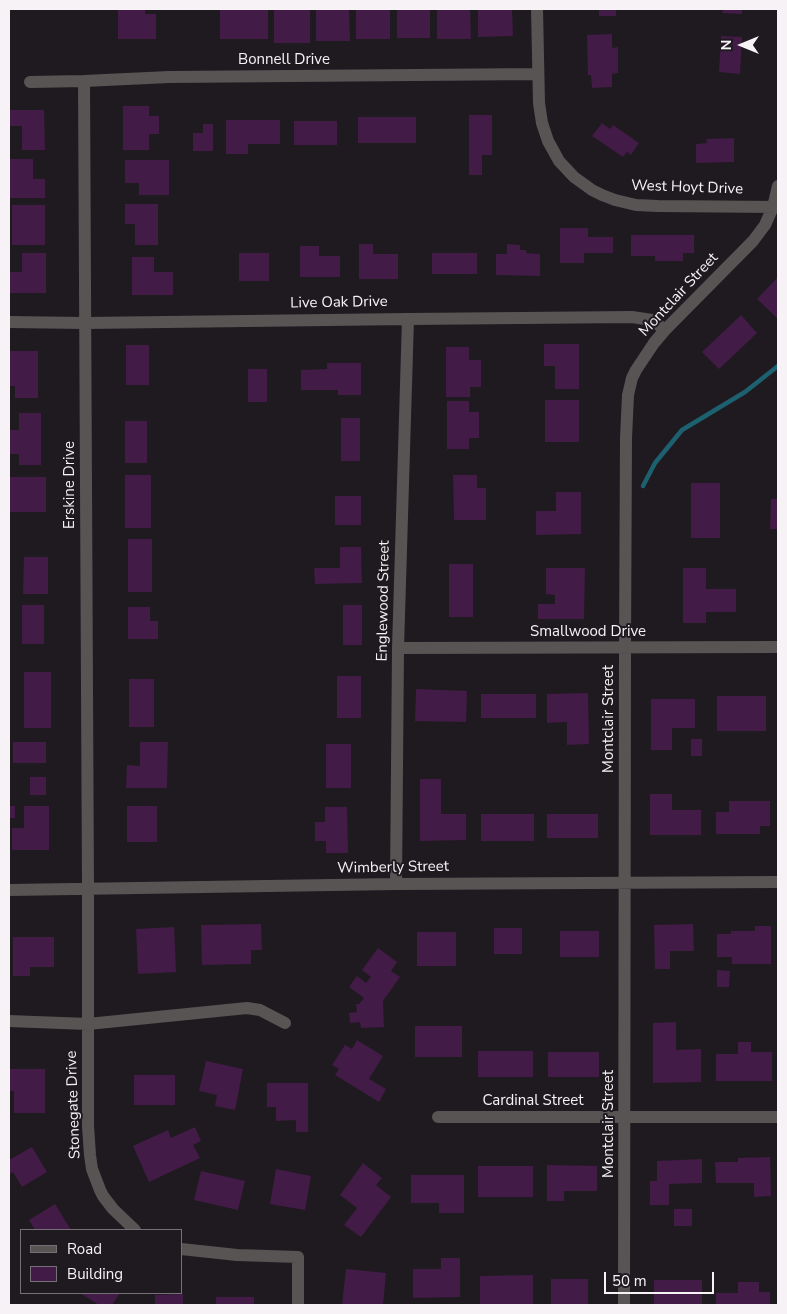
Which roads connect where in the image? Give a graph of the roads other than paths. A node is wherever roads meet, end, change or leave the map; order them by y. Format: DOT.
graph roads {
  1 [pos="537,9"];
  2 [pos="538,74"];
  3 [pos="84,81"];
  4 [pos="30,82"];
  5 [pos="778,186"];
  6 [pos="776,207"];
  7 [pos="408,318"];
  8 [pos="9,322"];
  9 [pos="85,323"];
  10 [pos="665,330"];
  11 [pos="778,647"];
  12 [pos="398,648"];
  13 [pos="625,648"];
  14 [pos="625,882"];
  15 [pos="778,882"];
  16 [pos="396,884"];
  17 [pos="88,889"];
  18 [pos="9,890"];
  19 [pos="9,1021"];
  20 [pos="285,1023"];
  21 [pos="88,1024"];
  22 [pos="778,1117"];
  23 [pos="438,1118"];
  24 [pos="625,1118"];
  25 [pos="134,1229"];
  26 [pos="182,1249"];
  27 [pos="298,1305"];
  28 [pos="624,1305"];
  1 -- 2 [label="street, West Hoyt Drive"];
  2 -- 3 [label="street, Bonnell Drive"];
  2 -- 6 [label="street, West Hoyt Drive"];
  3 -- 4 [label="street, Bonnell Drive"];
  3 -- 9 [label="street, Erskine Drive"];
  5 -- 6 [label="street, Montclair Street"];
  6 -- 10 [label="street, Montclair Street"];
  7 -- 9 [label="street, Live Oak Drive"];
  7 -- 10 [label="street, Live Oak Drive"];
  7 -- 12 [label="street, Englewood Street"];
  8 -- 9 [label="street, Live Oak Drive"];
  9 -- 17 [label="street, Erskine Drive"];
  10 -- 13 [label="street, Montclair Street"];
  11 -- 13 [label="street, Smallwood Drive"];
  12 -- 13 [label="street, Smallwood Drive"];
  12 -- 16 [label="street, Englewood Street"];
  13 -- 14 [label="street, Montclair Street"];
  14 -- 15 [label="street, Wimberly Street"];
  14 -- 16 [label="street, Wimberly Street"];
  14 -- 24 [label="street, Montclair Street"];
  16 -- 17 [label="street, Wimberly Street"];
  17 -- 18 [label="street, Wimberly Street"];
  17 -- 21 [label="street, Stonegate Drive"];
  19 -- 21 [label="street"];
  20 -- 21 [label="street"];
  21 -- 25 [label="street, Stonegate Drive"];
  22 -- 24 [label="street, Cardinal Street"];
  23 -- 24 [label="street, Cardinal Street"];
  24 -- 28 [label="street, Montclair Street"];
  26 -- 27 [label="street"];
}
